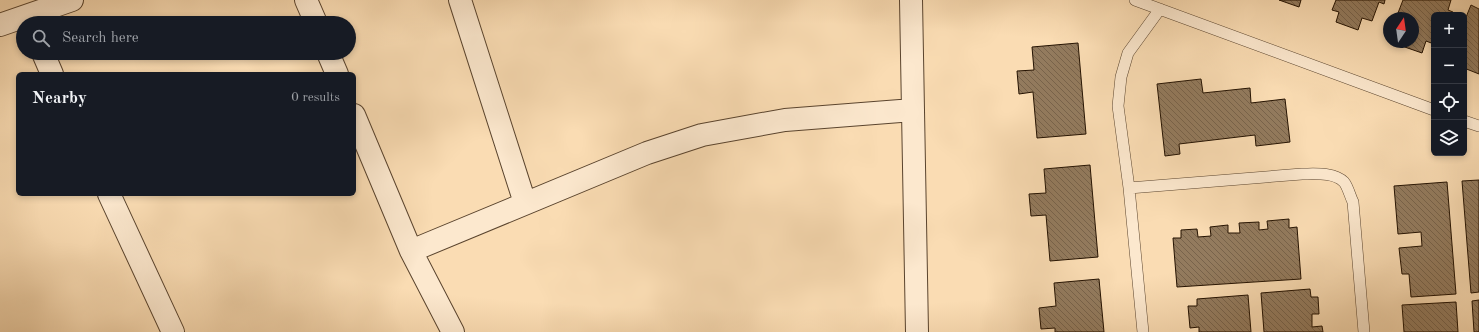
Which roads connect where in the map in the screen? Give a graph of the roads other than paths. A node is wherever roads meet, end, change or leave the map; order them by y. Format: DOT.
graph roads {
  1 [pos="72,0"];
  2 [pos="306,0"];
  3 [pos="460,0"];
  4 [pos="911,0"];
  5 [pos="1135,0"];
  6 [pos="1160,9"];
  7 [pos="25,13"];
  8 [pos="313,16"];
  9 [pos="16,17"];
  10 [pos="0,25"];
  11 [pos="46,60"];
  12 [pos="331,60"];
  13 [pos="51,72"];
  14 [pos="336,72"];
  15 [pos="1431,109"];
  16 [pos="913,110"];
  17 [pos="356,120"];
  18 [pos="1467,122"];
  19 [pos="1479,126"];
  20 [pos="1129,188"];
  21 [pos="110,196"];
  22 [pos="525,203"];
  23 [pos="411,251"];
  24 [pos="173,332"];
  25 [pos="453,332"];
  26 [pos="917,332"];
  27 [pos="1143,332"];
  28 [pos="1364,332"];
  1 -- 7 [label="street"];
  2 -- 8 [label="street"];
  3 -- 22 [label="street"];
  4 -- 16 [label="street"];
  5 -- 6 [label="lane"];
  6 -- 15 [label="lane"];
  6 -- 20 [label="lane"];
  9 -- 10 [label="street"];
  11 -- 13 [label="street"];
  12 -- 14 [label="street"];
  16 -- 22 [label="street"];
  16 -- 26 [label="street"];
  17 -- 23 [label="street"];
  18 -- 19 [label="lane"];
  20 -- 27 [label="lane"];
  20 -- 28 [label="lane"];
  21 -- 24 [label="street"];
  22 -- 23 [label="street"];
  23 -- 25 [label="street"];
}
